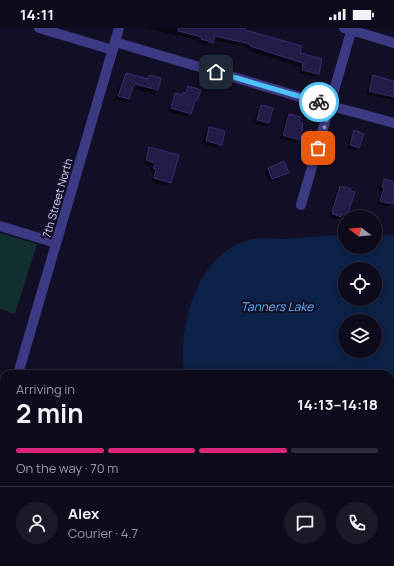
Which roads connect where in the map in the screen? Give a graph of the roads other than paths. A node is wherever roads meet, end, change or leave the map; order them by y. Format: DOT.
graph roads {
  1 [pos="39,28"];
  2 [pos="119,28"];
  3 [pos="349,29"];
  4 [pos="394,43"];
  5 [pos="114,46"];
  6 [pos="331,106"];
  7 [pos="394,123"];
  8 [pos="302,205"];
  9 [pos="0,226"];
  10 [pos="56,244"];
  11 [pos="19,370"];
  1 -- 5 [label="street"];
  2 -- 5 [label="street, 7th Street North"];
  3 -- 4 [label="street"];
  3 -- 6 [label="street"];
  5 -- 6 [label="street"];
  5 -- 10 [label="street, 7th Street North"];
  6 -- 7 [label="street"];
  6 -- 8 [label="street"];
  9 -- 10 [label="street"];
  10 -- 11 [label="street, 7th Street North"];
}
